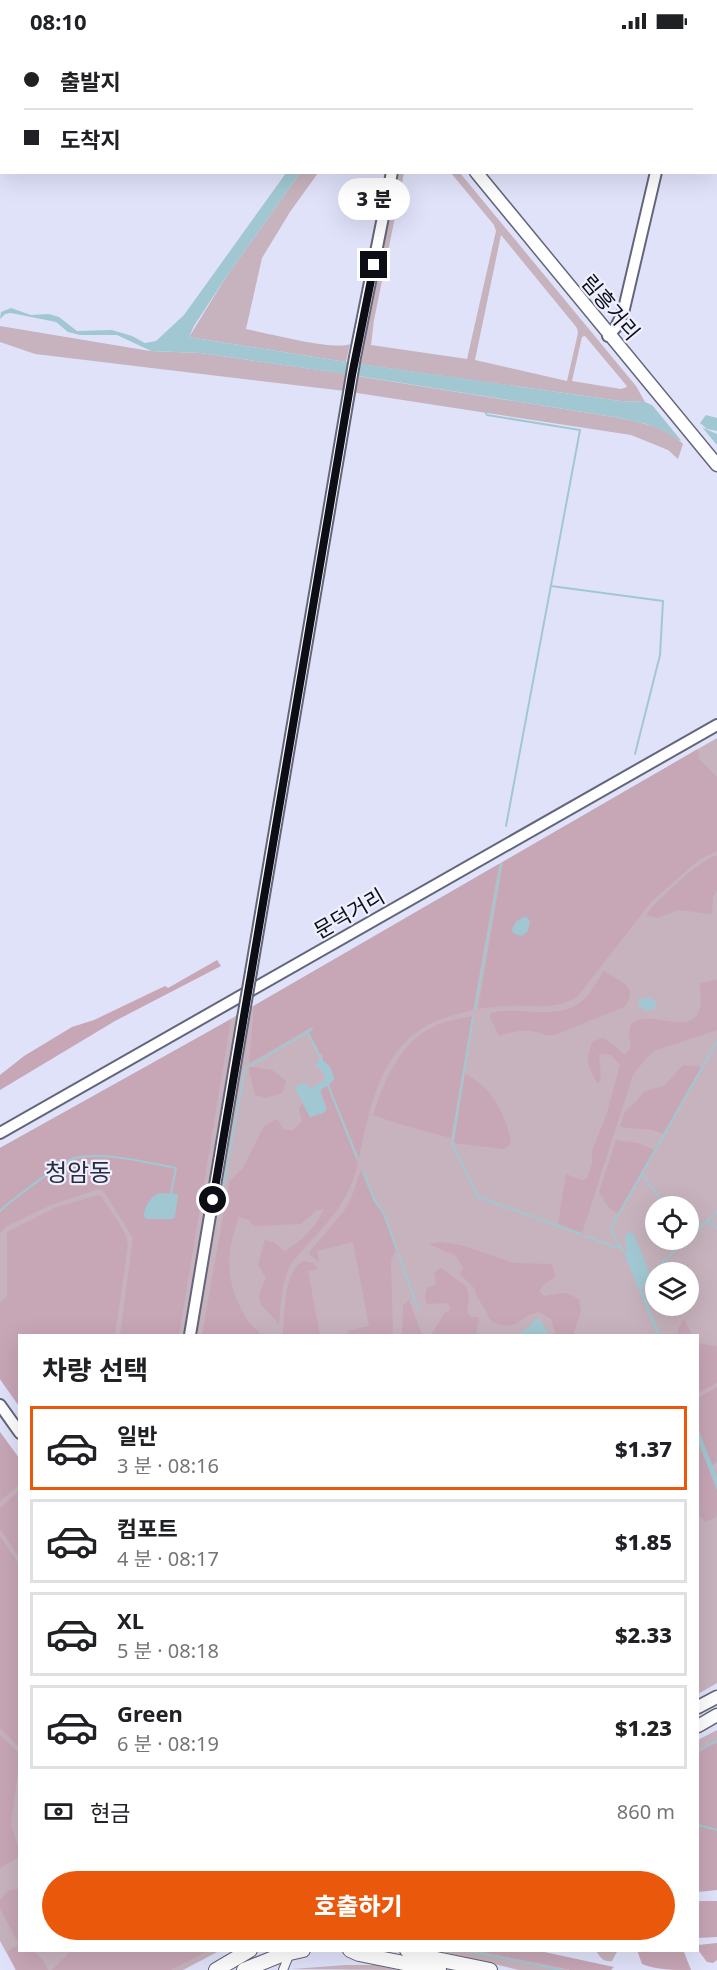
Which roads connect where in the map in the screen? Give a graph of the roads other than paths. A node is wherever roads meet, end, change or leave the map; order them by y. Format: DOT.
graph roads {
  1 [pos="392,174"];
  2 [pos="478,174"];
  3 [pos="656,174"];
  4 [pos="608,336"];
  5 [pos="714,461"];
  6 [pos="717,725"];
  7 [pos="0,1133"];
  8 [pos="190,1334"];
  9 [pos="0,1405"];
  10 [pos="18,1430"];
  11 [pos="717,1697"];
  12 [pos="699,1706"];
  13 [pos="717,1715"];
  14 [pos="699,1725"];
  15 [pos="248,1952"];
  16 [pos="296,1952"];
  17 [pos="354,1952"];
  18 [pos="407,1961"];
  19 [pos="216,1970"];
  20 [pos="244,1970"];
  21 [pos="283,1970"];
  22 [pos="439,1970"];
  23 [pos="490,1970"];
  1 -- 8 [label="street, bridge"];
  2 -- 4 [label="main road, 림흥거리"];
  3 -- 4 [label="street"];
  4 -- 5 [label="main road, 림흥거리"];
  6 -- 7 [label="street, 문덕거리"];
  9 -- 10 [label="street"];
  11 -- 12 [label="main road"];
  13 -- 14 [label="main road"];
  15 -- 19 [label="highway"];
  16 -- 20 [label="highway"];
  16 -- 21 [label="street"];
  17 -- 18 [label="highway"];
  18 -- 22 [label="highway"];
  18 -- 23 [label="highway"];
}
